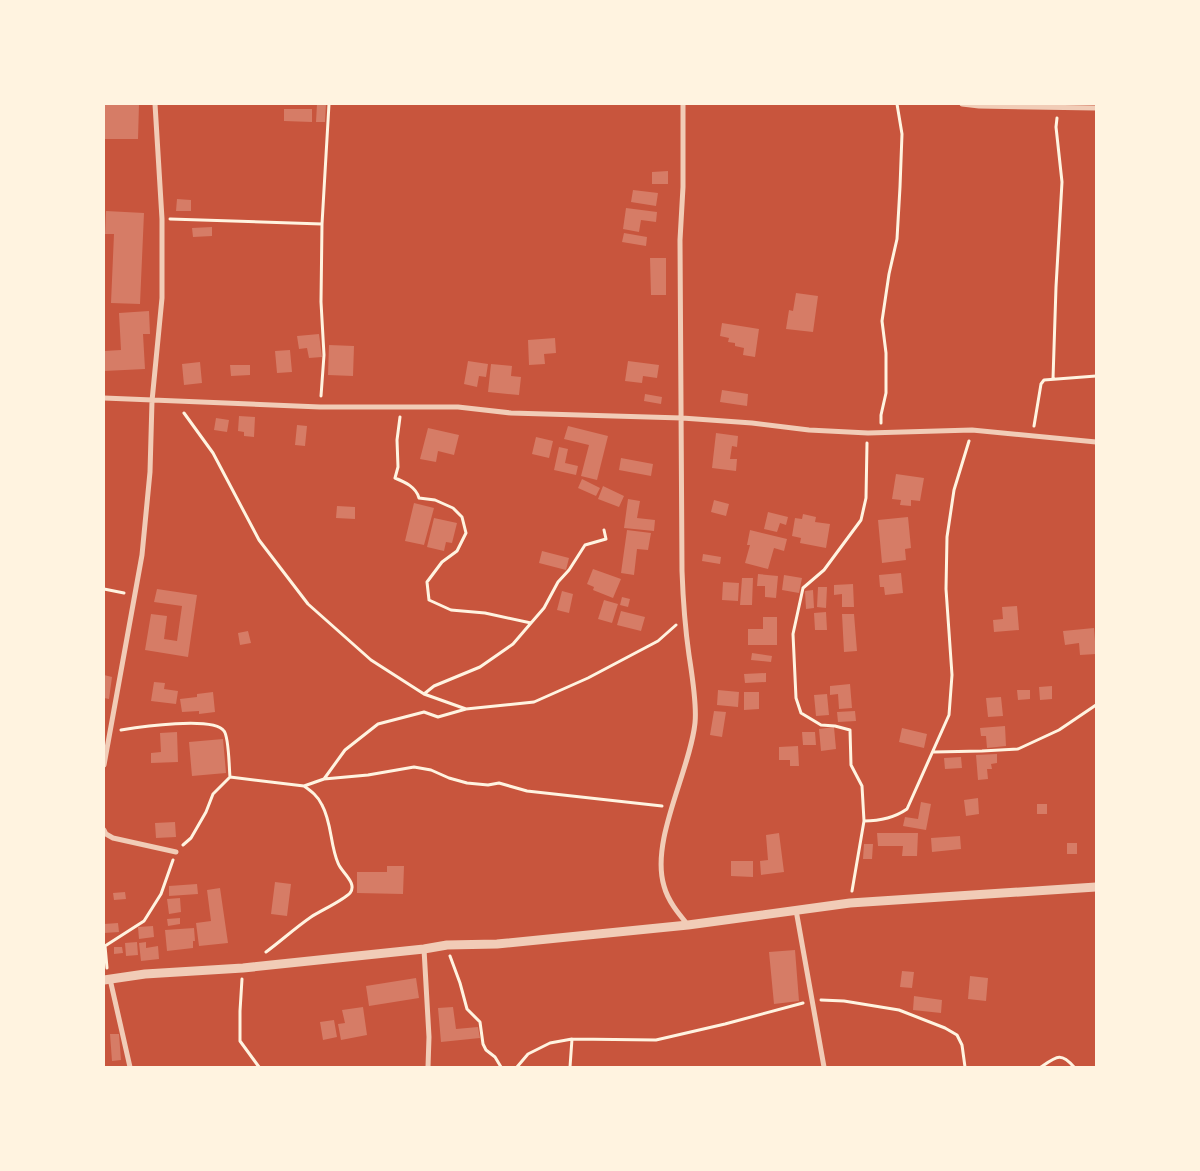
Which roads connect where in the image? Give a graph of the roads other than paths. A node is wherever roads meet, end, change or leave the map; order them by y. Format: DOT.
graph roads {
  1 [pos="155,104"];
  2 [pos="683,104"];
  3 [pos="962,104"];
  4 [pos="1096,108"];
  5 [pos="104,398"];
  6 [pos="152,401"];
  7 [pos="682,418"];
  8 [pos="1096,442"];
  9 [pos="104,765"];
  10 [pos="104,830"];
  11 [pos="176,852"];
  12 [pos="1096,886"];
  13 [pos="796,910"];
  14 [pos="688,925"];
  15 [pos="424,949"];
  16 [pos="107,979"];
  17 [pos="130,1067"];
  18 [pos="428,1067"];
  19 [pos="824,1067"];
  1 -- 6 [label="street"];
  2 -- 7 [label="street"];
  3 -- 4 [label="street"];
  5 -- 6 [label="street"];
  6 -- 7 [label="street"];
  6 -- 9 [label="street"];
  7 -- 8 [label="street"];
  7 -- 14 [label="street"];
  10 -- 11 [label="street"];
  12 -- 13 [label="street"];
  13 -- 14 [label="street"];
  13 -- 19 [label="street"];
  14 -- 15 [label="street"];
  15 -- 16 [label="street"];
  15 -- 18 [label="street"];
  16 -- 17 [label="street"];
}
